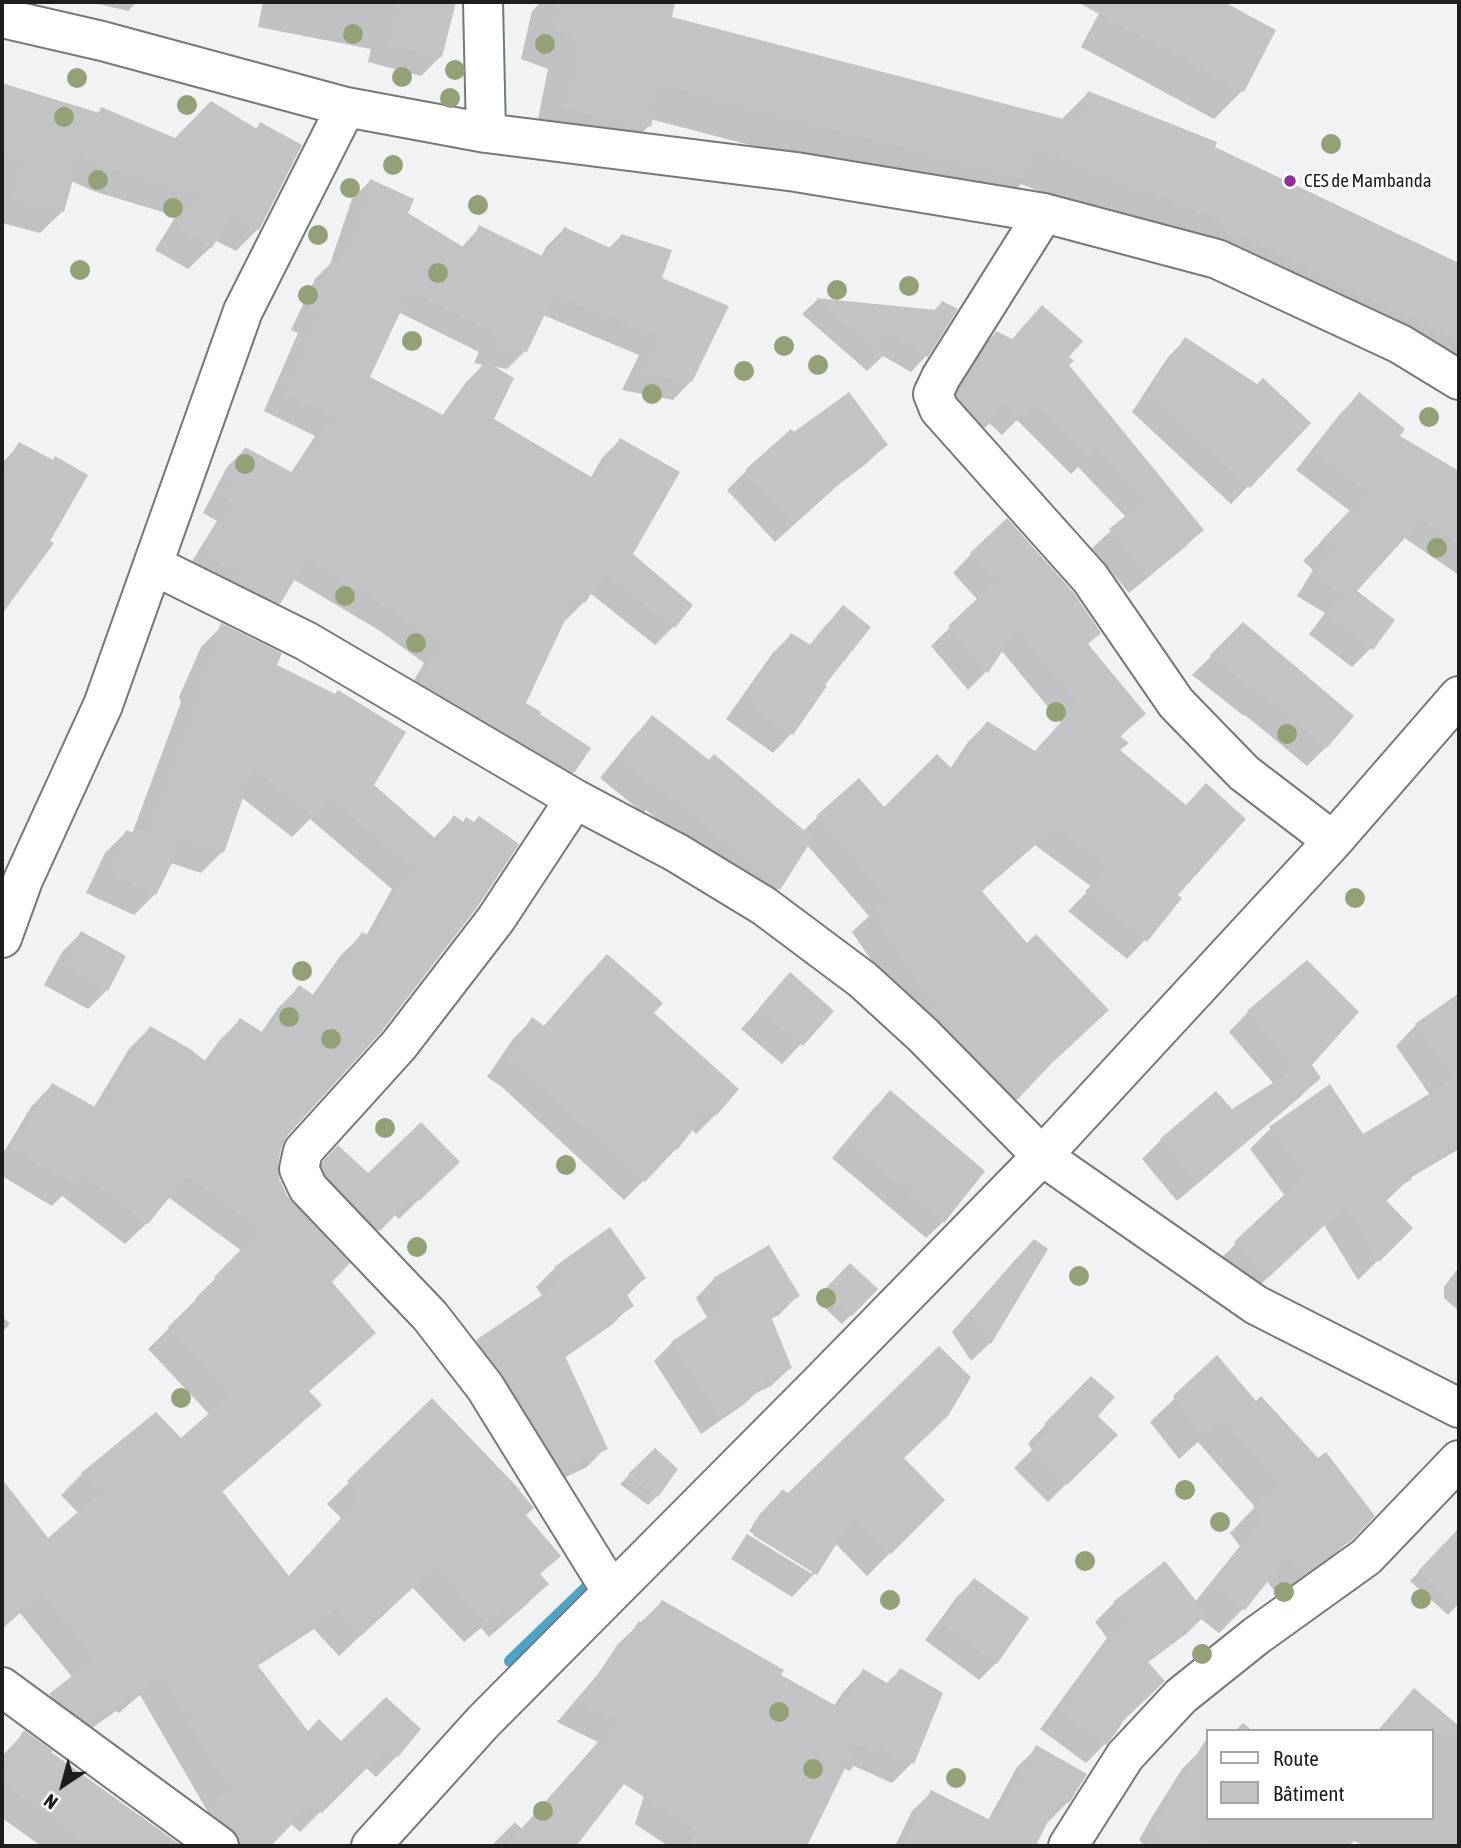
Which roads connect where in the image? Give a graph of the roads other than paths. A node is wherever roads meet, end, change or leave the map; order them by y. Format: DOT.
graph roads {
  1 [pos="483,2"];
  2 [pos="2,18"];
  3 [pos="346,107"];
  4 [pos="486,133"];
  5 [pos="1044,213"];
  6 [pos="1459,380"];
  7 [pos="153,565"];
  8 [pos="1459,696"];
  9 [pos="575,799"];
  10 [pos="1333,841"];
  11 [pos="2,937"];
  12 [pos="1042,1156"];
  13 [pos="1459,1408"];
  14 [pos="1459,1460"];
  15 [pos="612,1592"];
  16 [pos="2,1687"];
  17 [pos="219,1846"];
  18 [pos="371,1846"];
  19 [pos="1068,1846"];
  1 -- 4 [label="street"];
  2 -- 3 [label="street"];
  3 -- 4 [label="street"];
  3 -- 7 [label="street"];
  4 -- 5 [label="street"];
  5 -- 6 [label="street"];
  5 -- 10 [label="street"];
  7 -- 9 [label="street"];
  7 -- 11 [label="street"];
  8 -- 10 [label="street"];
  9 -- 12 [label="street"];
  9 -- 15 [label="street"];
  10 -- 12 [label="street"];
  12 -- 13 [label="street"];
  12 -- 15 [label="street"];
  14 -- 19 [label="street"];
  15 -- 18 [label="street"];
  16 -- 17 [label="street"];
}
